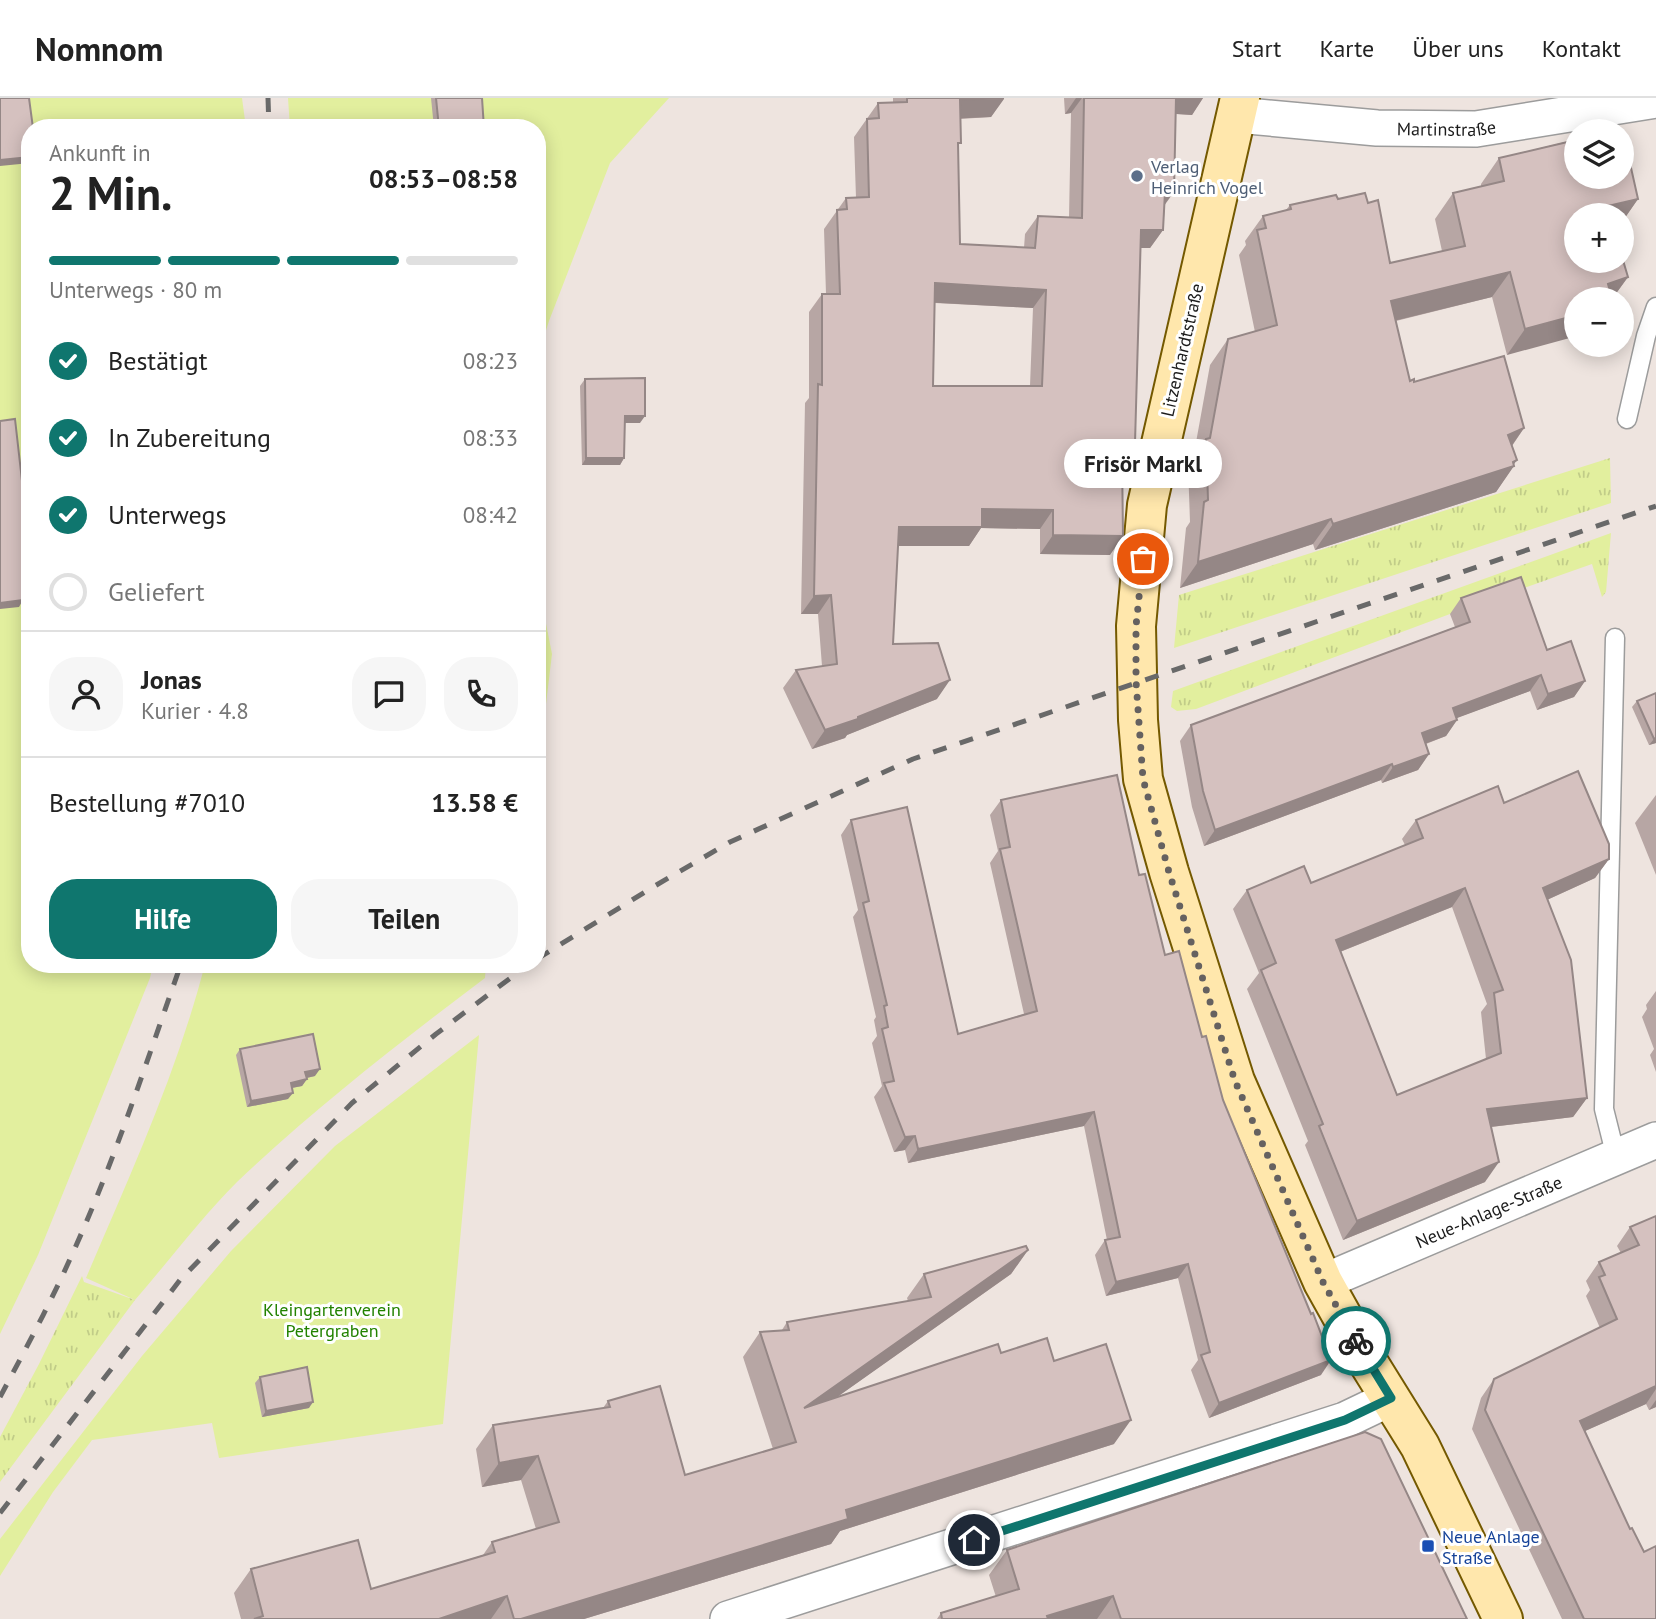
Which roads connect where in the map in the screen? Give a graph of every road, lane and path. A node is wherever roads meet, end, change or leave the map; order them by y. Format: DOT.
graph roads {
  1 [pos="1656,100"];
  2 [pos="1238,106"];
  3 [pos="1656,307"];
  4 [pos="1627,419"];
  5 [pos="1615,638"];
  6 [pos="1656,1140"];
  7 [pos="1616,1157"];
  8 [pos="1323,1282"];
  9 [pos="1391,1398"];
  10 [pos="728,1619"];
  11 [pos="1503,1619"];
  1 -- 2 [label="street, Martinstraße"];
  2 -- 8 [label="street, Litzenhardtstraße"];
  3 -- 4 [label="lane"];
  5 -- 7 [label="lane"];
  6 -- 7 [label="street, Neue-Anlage-Straße"];
  7 -- 8 [label="street, Neue-Anlage-Straße"];
  8 -- 9 [label="street, Litzenhardtstraße"];
  9 -- 10 [label="street"];
  9 -- 11 [label="street, Litzenhardtstraße"];
}
